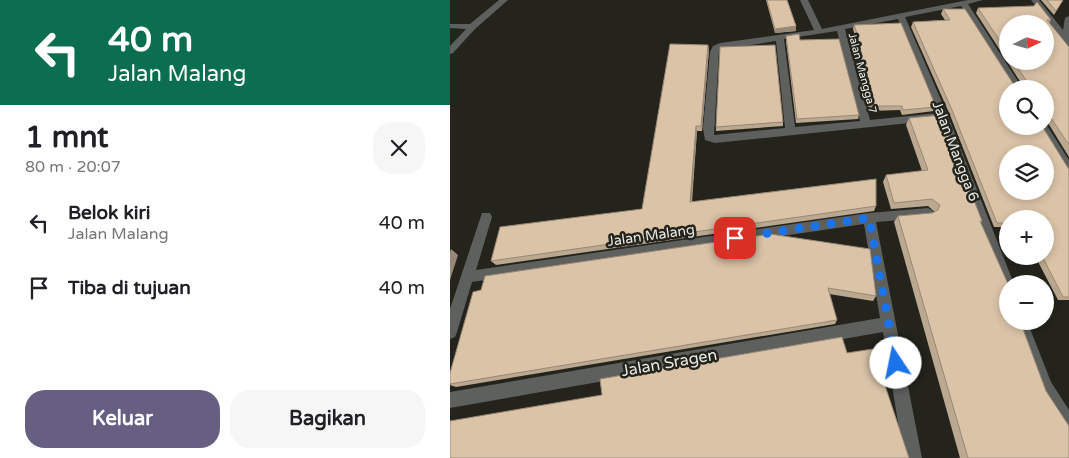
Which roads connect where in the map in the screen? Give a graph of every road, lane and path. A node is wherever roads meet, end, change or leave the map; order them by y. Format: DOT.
graph roads {
  1 [pos="504,0"];
  2 [pos="804,0"];
  3 [pos="979,0"];
  4 [pos="1035,0"];
  5 [pos="964,4"];
  6 [pos="901,16"];
  7 [pos="1069,18"];
  8 [pos="450,26"];
  9 [pos="472,26"];
  10 [pos="840,28"];
  11 [pos="819,32"];
  12 [pos="780,38"];
  13 [pos="1067,40"];
  14 [pos="450,51"];
  15 [pos="1012,80"];
  16 [pos="943,116"];
  17 [pos="866,124"];
  18 [pos="790,132"];
  19 [pos="1048,135"];
  20 [pos="1069,169"];
  21 [pos="928,213"];
  22 [pos="486,217"];
  23 [pos="869,218"];
  24 [pos="1003,275"];
  25 [pos="467,277"];
  26 [pos="888,324"];
  27 [pos="1023,330"];
  28 [pos="450,332"];
  29 [pos="450,400"];
  30 [pos="1069,425"];
  31 [pos="913,458"];
  1 -- 9 [label="street"];
  2 -- 11 [label="street"];
  3 -- 5 [label="street"];
  4 -- 13 [label="street"];
  5 -- 6 [label="street"];
  5 -- 15 [label="street"];
  6 -- 10 [label="street"];
  6 -- 16 [label="street, Jalan Mangga 6"];
  7 -- 13 [label="street"];
  8 -- 9 [label="street"];
  9 -- 14 [label="street"];
  10 -- 11 [label="street"];
  10 -- 17 [label="street, Jalan Mangga 7"];
  11 -- 12 [label="street"];
  12 -- 18 [label="street"];
  12 -- 18 [label="street"];
  16 -- 17 [label="street"];
  16 -- 24 [label="street, Jalan Mangga 6"];
  17 -- 18 [label="street"];
  19 -- 20 [label="street"];
  21 -- 23 [label="street, Jalan Malang"];
  22 -- 25 [label="street"];
  23 -- 25 [label="street, Jalan Malang"];
  23 -- 26 [label="street"];
  25 -- 28 [label="street"];
  26 -- 29 [label="street, Jalan Sragen"];
  26 -- 31 [label="street"];
  27 -- 30 [label="street"];
}
